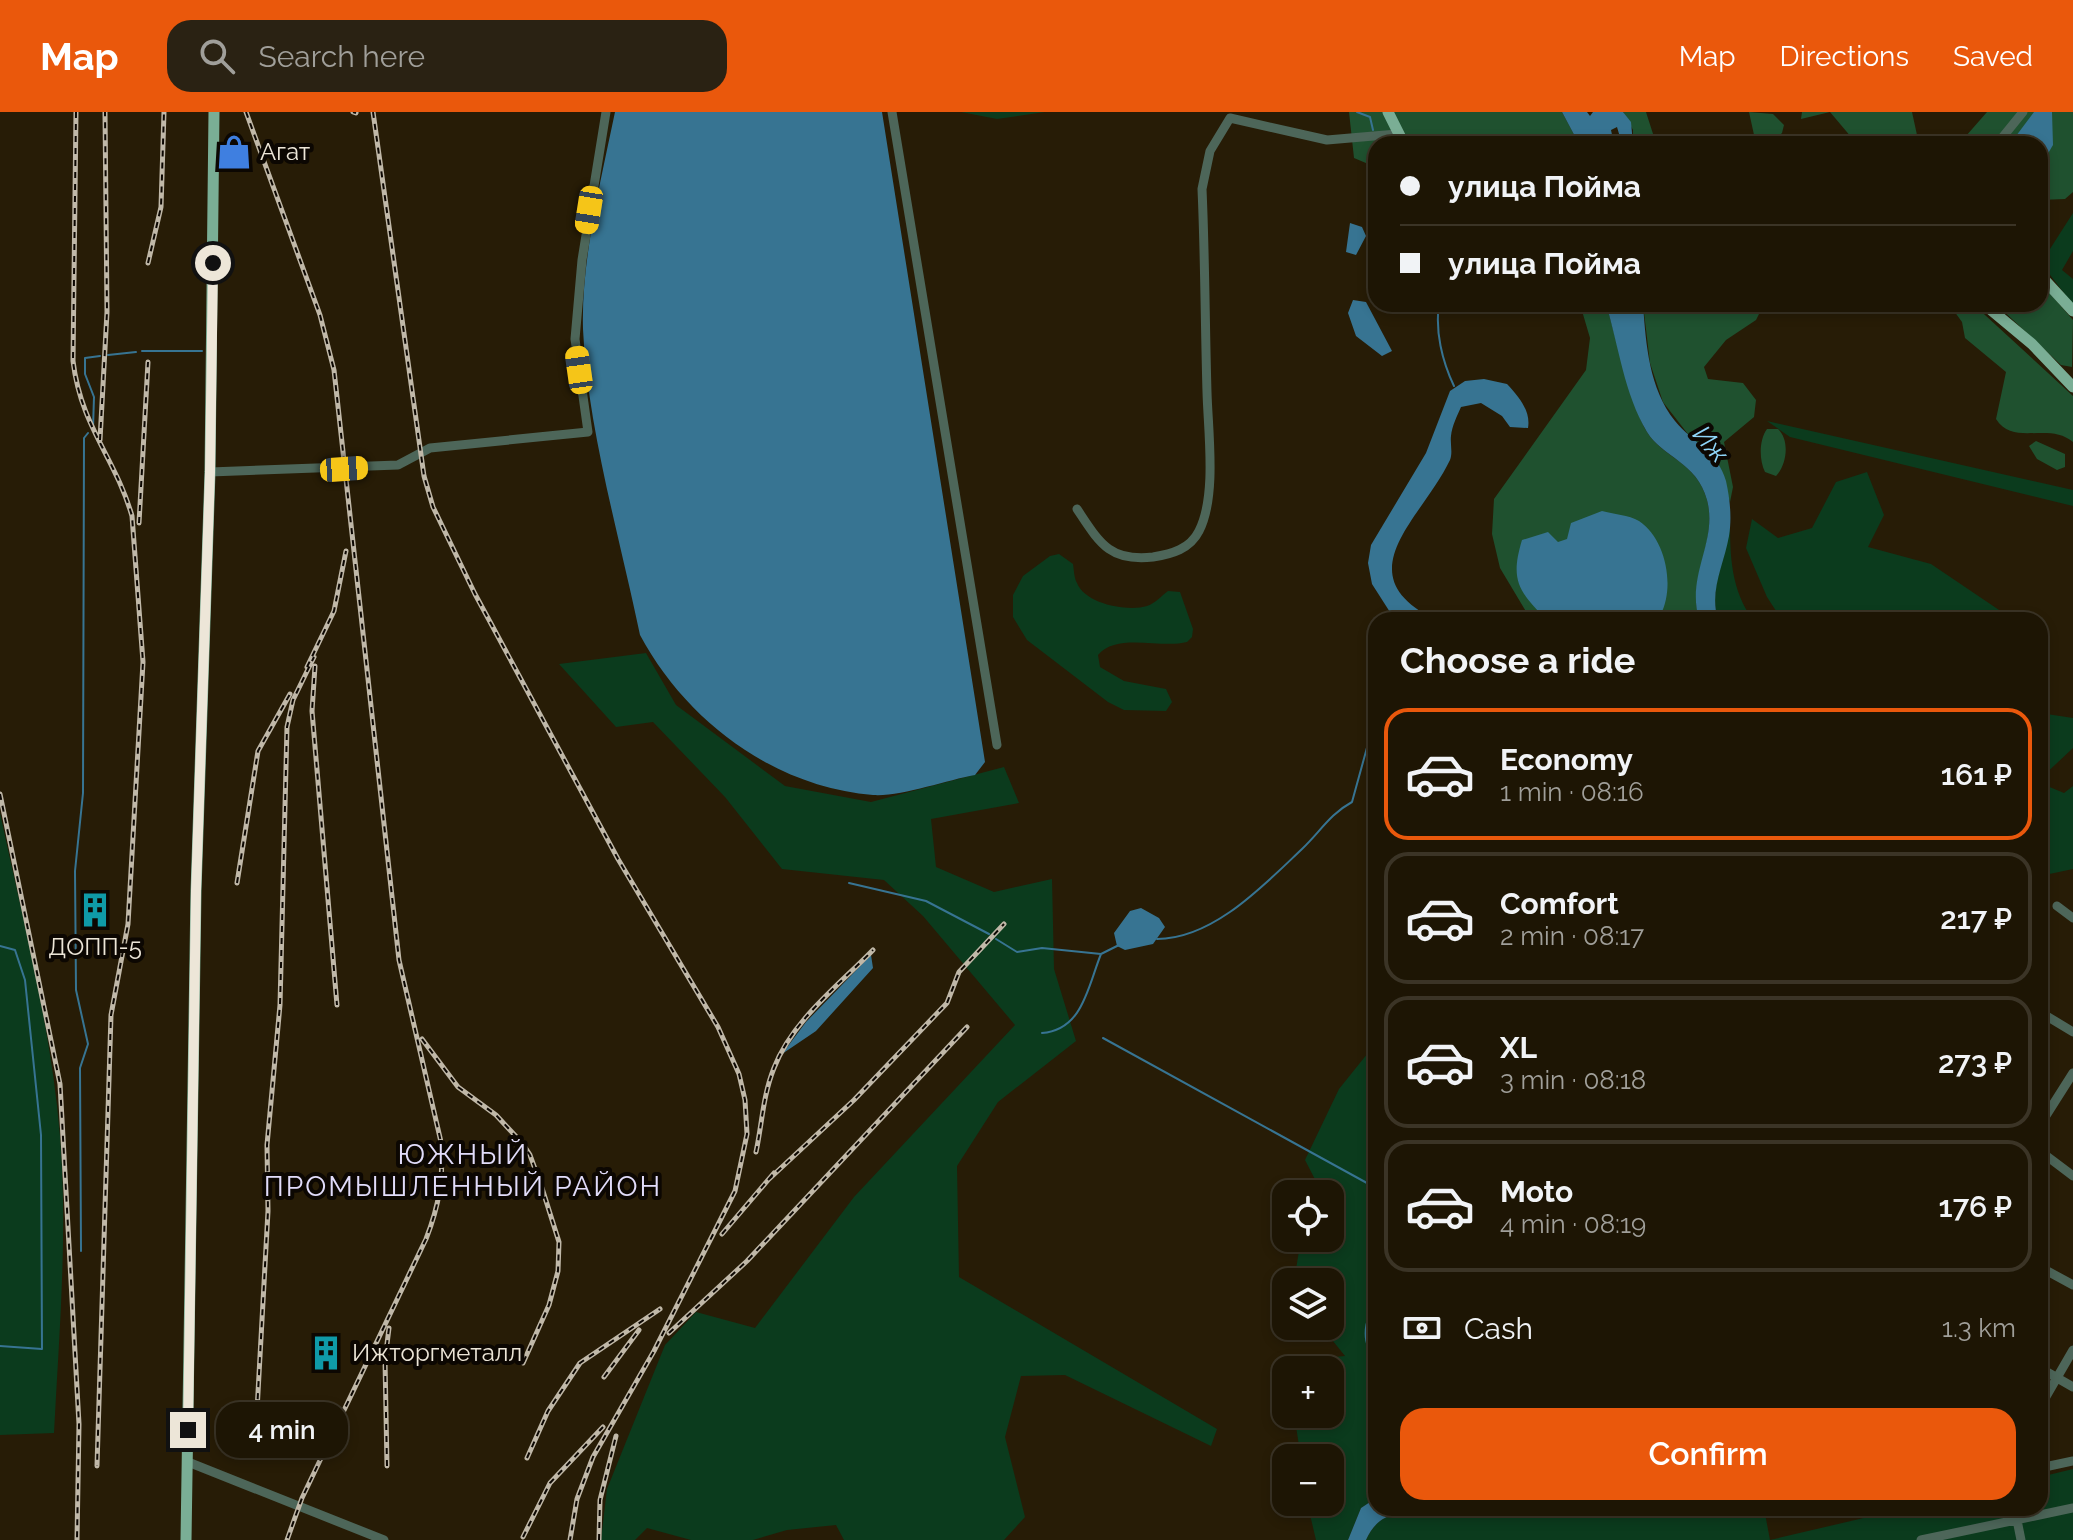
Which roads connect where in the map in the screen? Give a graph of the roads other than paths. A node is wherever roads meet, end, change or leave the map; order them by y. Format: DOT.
graph roads {
  1 [pos="214,112"];
  2 [pos="606,112"];
  3 [pos="892,112"];
  4 [pos="1388,112"];
  5 [pos="2023,112"];
  6 [pos="1399,136"];
  7 [pos="2004,136"];
  8 [pos="1368,139"];
  9 [pos="2048,284"];
  10 [pos="2073,311"];
  11 [pos="1993,312"];
  12 [pos="2058,371"];
  13 [pos="2073,372"];
  14 [pos="2073,387"];
  15 [pos="210,472"];
  16 [pos="1077,509"];
  17 [pos="997,745"];
  18 [pos="2057,906"];
  19 [pos="2073,918"];
  20 [pos="2048,1017"];
  21 [pos="2073,1032"];
  22 [pos="2073,1073"];
  23 [pos="2048,1112"];
  24 [pos="2048,1157"];
  25 [pos="2073,1176"];
  26 [pos="2048,1271"];
  27 [pos="2073,1285"];
  28 [pos="2073,1350"];
  29 [pos="2048,1373"];
  30 [pos="2057,1378"];
  31 [pos="2073,1387"];
  32 [pos="2048,1393"];
  33 [pos="2073,1461"];
  34 [pos="188,1462"];
  35 [pos="2048,1466"];
  36 [pos="2073,1508"];
  37 [pos="2048,1513"];
  38 [pos="2036,1516"];
  39 [pos="2017,1520"];
  40 [pos="186,1540"];
  41 [pos="384,1540"];
  42 [pos="1921,1540"];
  43 [pos="2021,1540"];
  1 -- 15 [label="main road"];
  2 -- 15 [label="street"];
  3 -- 17 [label="street"];
  4 -- 6 [label="main road"];
  5 -- 7 [label="street"];
  8 -- 16 [label="street"];
  9 -- 10 [label="main road"];
  11 -- 12 [label="main road"];
  12 -- 13 [label="main road"];
  12 -- 14 [label="main road"];
  15 -- 34 [label="main road"];
  18 -- 19 [label="street"];
  20 -- 21 [label="street"];
  22 -- 23 [label="street"];
  24 -- 25 [label="street"];
  26 -- 27 [label="street"];
  28 -- 30 [label="street"];
  29 -- 30 [label="street"];
  30 -- 31 [label="street"];
  30 -- 32 [label="street"];
  33 -- 35 [label="street"];
  34 -- 40 [label="main road"];
  34 -- 41 [label="street"];
  36 -- 37 [label="street"];
  38 -- 39 [label="street"];
  39 -- 42 [label="street"];
  39 -- 43 [label="street"];
}
